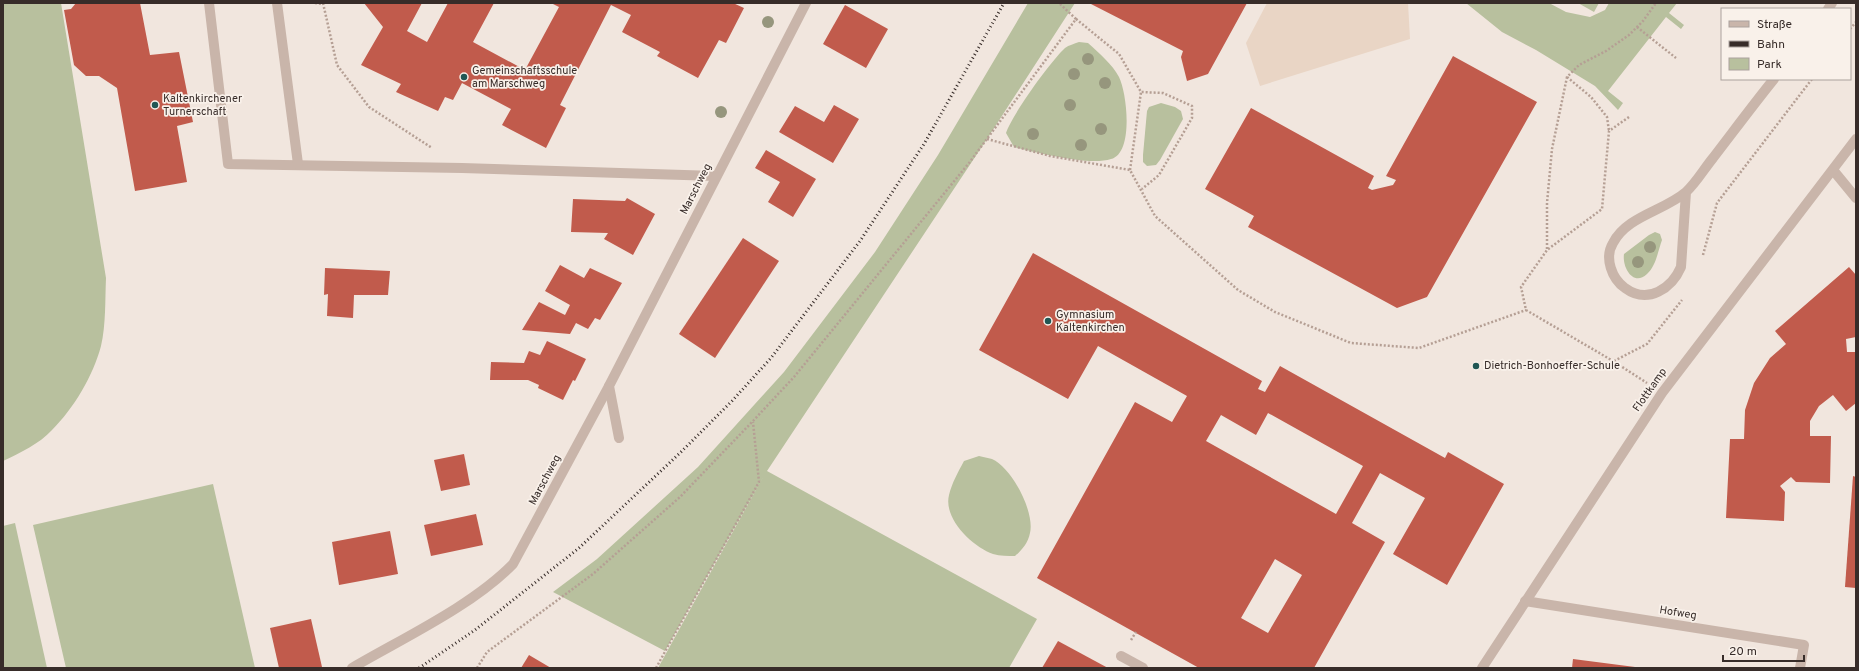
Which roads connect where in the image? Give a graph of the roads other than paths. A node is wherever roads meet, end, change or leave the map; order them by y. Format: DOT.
graph roads {
  1 [pos="210,3"];
  2 [pos="277,3"];
  3 [pos="806,3"];
  4 [pos="1773,80"];
  5 [pos="1856,139"];
  6 [pos="298,164"];
  7 [pos="1832,170"];
  8 [pos="716,176"];
  9 [pos="1686,192"];
  10 [pos="1856,198"];
  11 [pos="609,386"];
  12 [pos="619,438"];
  13 [pos="1525,601"];
  14 [pos="1121,656"];
  15 [pos="352,668"];
  16 [pos="1143,668"];
  17 [pos="1482,668"];
  18 [pos="1800,668"];
  1 -- 6 [label="street"];
  2 -- 6 [label="street"];
  3 -- 8 [label="street, Marschweg"];
  4 -- 9 [label="street"];
  5 -- 7 [label="street, Flottkamp"];
  6 -- 8 [label="street"];
  7 -- 10 [label="street"];
  7 -- 13 [label="street, Flottkamp"];
  8 -- 11 [label="street, Marschweg"];
  9 -- 9 [label="street"];
  11 -- 12 [label="street"];
  11 -- 15 [label="street, Marschweg"];
  13 -- 17 [label="street, Flottkamp"];
  13 -- 18 [label="street, Hofweg"];
  14 -- 16 [label="street"];
}
